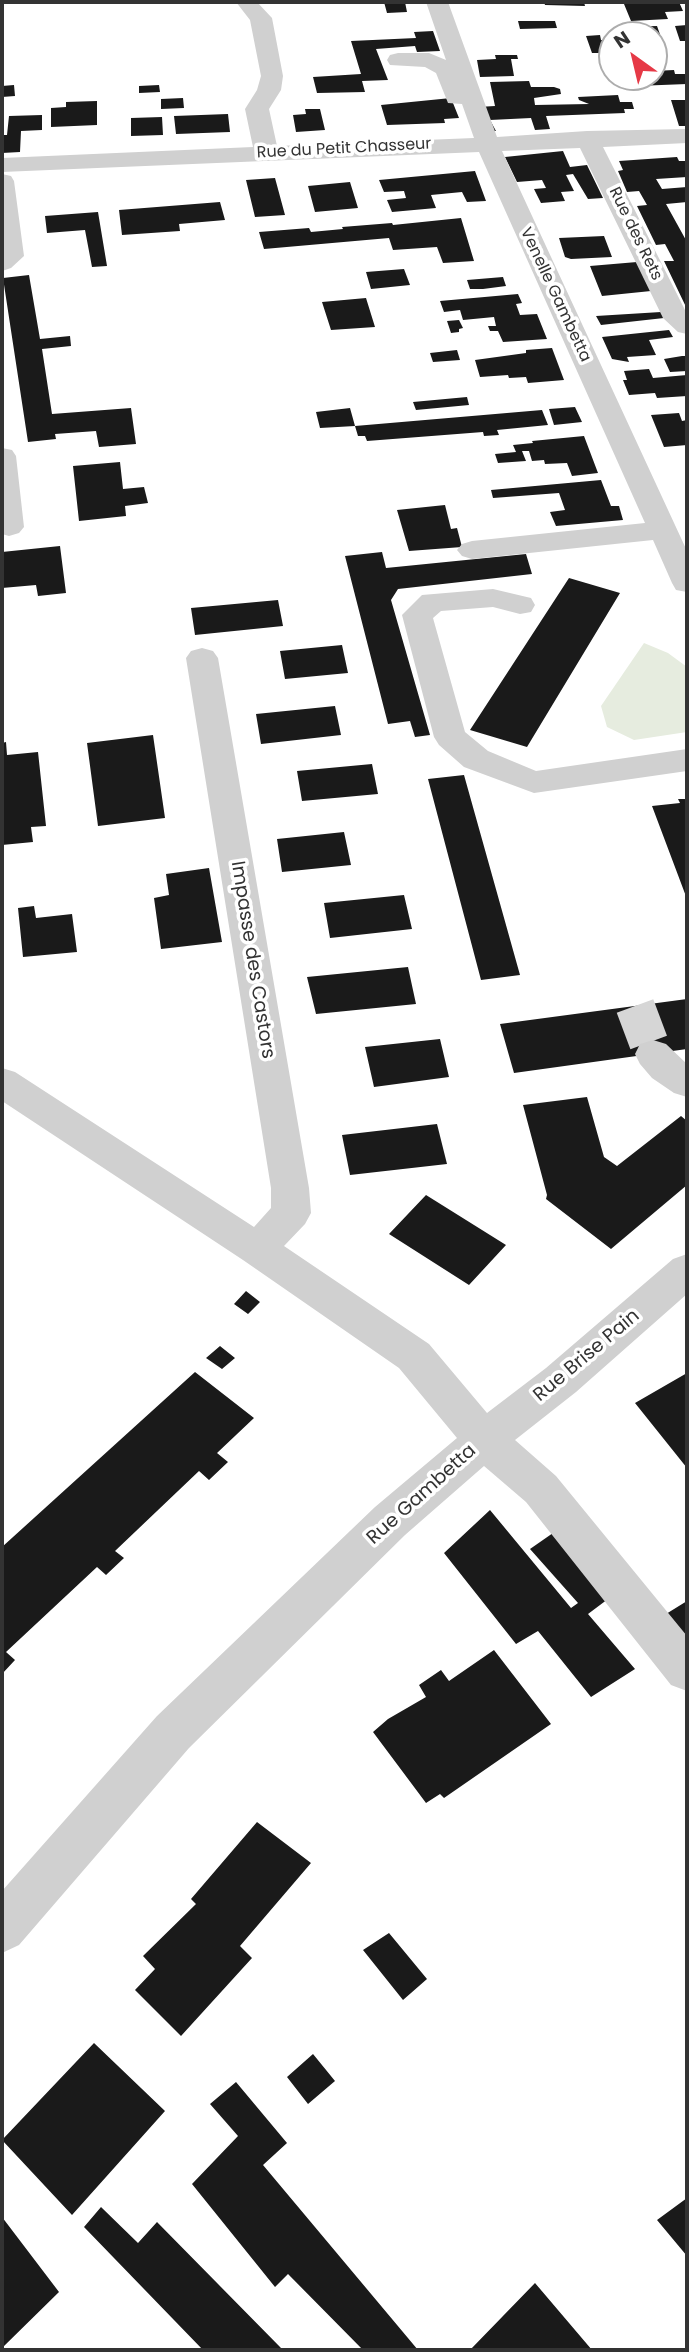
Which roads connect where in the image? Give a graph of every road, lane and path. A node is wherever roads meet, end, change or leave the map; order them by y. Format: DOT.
graph roads {
  1 [pos="437,2"];
  2 [pos="246,4"];
  3 [pos="398,60"];
  4 [pos="687,135"];
  5 [pos="587,138"];
  6 [pos="480,143"];
  7 [pos="265,152"];
  8 [pos="2,165"];
  9 [pos="2,181"];
  10 [pos="2,262"];
  11 [pos="687,326"];
  12 [pos="2,456"];
  13 [pos="9,527"];
  14 [pos="663,530"];
  15 [pos="472,550"];
  16 [pos="687,583"];
  17 [pos="520,606"];
  18 [pos="202,658"];
  19 [pos="687,761"];
  20 [pos="653,1054"];
  21 [pos="2,1082"];
  22 [pos="687,1083"];
  23 [pos="257,1249"];
  24 [pos="687,1270"];
  25 [pos="484,1440"];
  26 [pos="687,1670"];
  27 [pos="2,1928"];
  1 -- 6 [label="street, Venelle Gambetta"];
  2 -- 7 [label="street"];
  3 -- 6 [label="street"];
  4 -- 5 [label="street, Rue du Petit Chasseur"];
  5 -- 6 [label="street, Rue du Petit Chasseur"];
  5 -- 11 [label="street, Rue des Rets"];
  6 -- 7 [label="street, Rue du Petit Chasseur"];
  6 -- 14 [label="street, Venelle Gambetta"];
  7 -- 8 [label="street, Rue du Petit Chasseur"];
  9 -- 10 [label="street"];
  12 -- 13 [label="street"];
  14 -- 15 [label="street"];
  14 -- 16 [label="street, Venelle Gambetta"];
  17 -- 19 [label="street"];
  18 -- 23 [label="street, Impasse des Castors"];
  20 -- 22 [label="street"];
  21 -- 23 [label="street, Rue Gambetta"];
  23 -- 25 [label="street, Rue Gambetta"];
  24 -- 25 [label="street, Rue Brise Pain"];
  25 -- 26 [label="street"];
  25 -- 27 [label="street, Rue Gambetta"];
}
